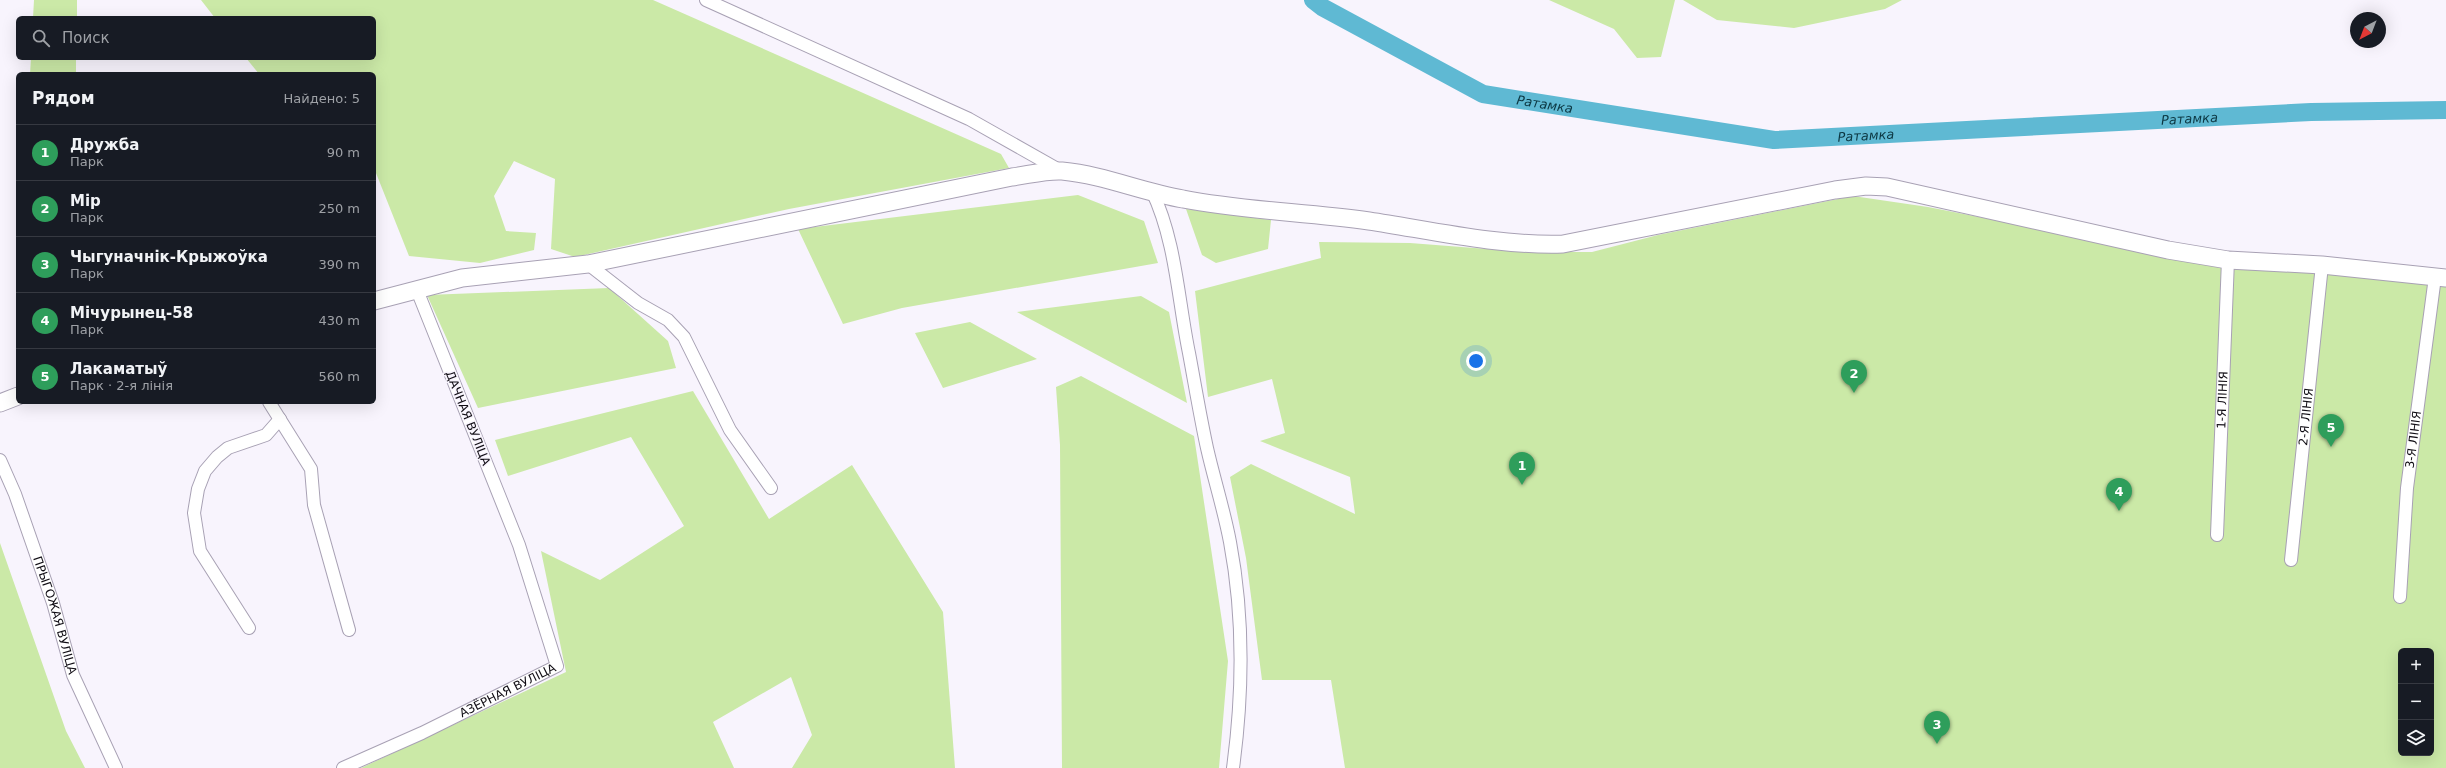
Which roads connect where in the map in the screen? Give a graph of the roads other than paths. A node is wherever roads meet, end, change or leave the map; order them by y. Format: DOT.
graph roads {
  1 [pos="706,0"];
  2 [pos="1061,171"];
  3 [pos="1152,191"];
  4 [pos="2228,263"];
  5 [pos="588,264"];
  6 [pos="2322,269"];
  7 [pos="2438,279"];
  8 [pos="417,290"];
  9 [pos="376,300"];
  10 [pos="16,397"];
  11 [pos="0,403"];
  12 [pos="270,404"];
  13 [pos="280,419"];
  14 [pos="0,460"];
  15 [pos="770,488"];
  16 [pos="2217,535"];
  17 [pos="519,545"];
  18 [pos="2291,560"];
  19 [pos="2400,597"];
  20 [pos="249,628"];
  21 [pos="349,630"];
  22 [pos="116,768"];
  23 [pos="343,768"];
  24 [pos="1233,768"];
  1 -- 2 [label="street"];
  2 -- 3 [label="street"];
  2 -- 5 [label="street"];
  3 -- 4 [label="street"];
  3 -- 24 [label="street"];
  4 -- 6 [label="street"];
  4 -- 16 [label="street, 1-Я ЛІНІЯ"];
  5 -- 8 [label="street"];
  5 -- 15 [label="street"];
  6 -- 7 [label="street"];
  6 -- 18 [label="street, 2-Я ЛІНІЯ"];
  7 -- 19 [label="street, 3-Я ЛІНІЯ"];
  8 -- 9 [label="street"];
  8 -- 17 [label="street, ДАЧНАЯ ВУЛІЦА"];
  10 -- 11 [label="street"];
  12 -- 13 [label="street"];
  13 -- 20 [label="street"];
  13 -- 21 [label="street"];
  14 -- 22 [label="street, ПРЫГОЖАЯ ВУЛІЦА"];
  17 -- 23 [label="street, АЗЁРНАЯ ВУЛІЦА"];
}
